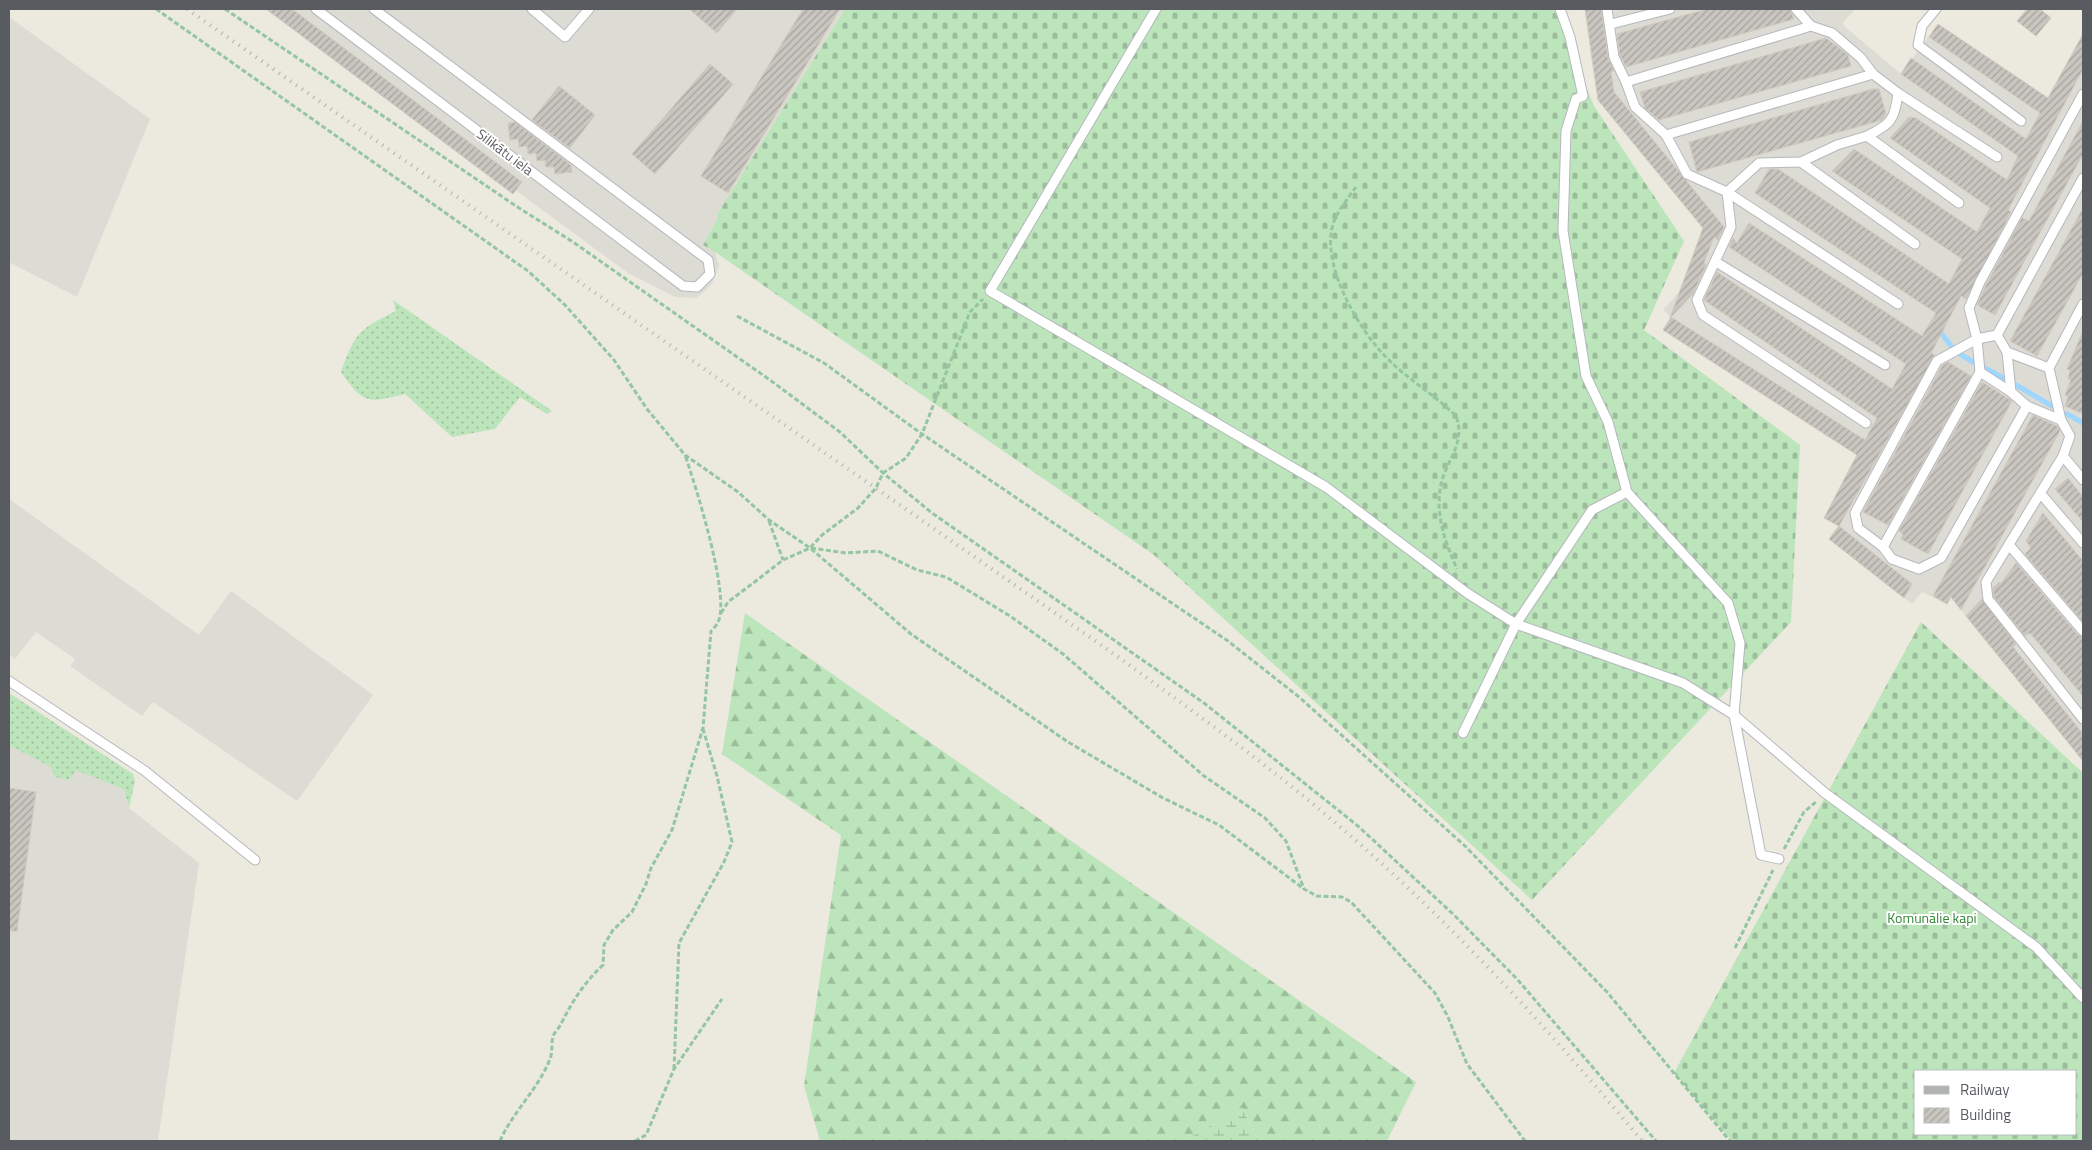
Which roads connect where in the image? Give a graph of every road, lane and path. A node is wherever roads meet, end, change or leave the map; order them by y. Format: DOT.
graph roads {
  1 [pos="156,9"];
  2 [pos="225,9"];
  3 [pos="316,9"];
  4 [pos="374,9"];
  5 [pos="532,9"];
  6 [pos="589,9"];
  7 [pos="1156,9"];
  8 [pos="1560,9"];
  9 [pos="1607,9"];
  10 [pos="1670,9"];
  11 [pos="1796,9"];
  12 [pos="1936,9"];
  13 [pos="1611,24"];
  14 [pos="1811,26"];
  15 [pos="1873,74"];
  16 [pos="1626,82"];
  17 [pos="1898,93"];
  18 [pos="2083,94"];
  19 [pos="2021,121"];
  20 [pos="1666,135"];
  21 [pos="1867,136"];
  22 [pos="1997,157"];
  23 [pos="1801,162"];
  24 [pos="2083,178"];
  25 [pos="1356,187"];
  26 [pos="1727,192"];
  27 [pos="1959,203"];
  28 [pos="1915,244"];
  29 [pos="1716,262"];
  30 [pos="990,291"];
  31 [pos="1898,304"];
  32 [pos="2083,304"];
  33 [pos="737,316"];
  34 [pos="1997,335"];
  35 [pos="1976,339"];
  36 [pos="2007,352"];
  37 [pos="1885,365"];
  38 [pos="2049,368"];
  39 [pos="1980,372"];
  40 [pos="2011,392"];
  41 [pos="2027,406"];
  42 [pos="2061,420"];
  43 [pos="1866,423"];
  44 [pos="922,434"];
  45 [pos="684,455"];
  46 [pos="2063,456"];
  47 [pos="883,473"];
  48 [pos="2083,480"];
  49 [pos="1627,492"];
  50 [pos="2041,494"];
  51 [pos="769,520"];
  52 [pos="2083,543"];
  53 [pos="2010,546"];
  54 [pos="1883,547"];
  55 [pos="810,548"];
  56 [pos="783,560"];
  57 [pos="1467,593"];
  58 [pos="720,614"];
  59 [pos="1516,624"];
  60 [pos="2083,632"];
  61 [pos="9,681"];
  62 [pos="1734,714"];
  63 [pos="2083,719"];
  64 [pos="703,728"];
  65 [pos="1463,733"];
  66 [pos="1779,859"];
  67 [pos="255,860"];
  68 [pos="1304,889"];
  69 [pos="2083,998"];
  70 [pos="722,1000"];
  71 [pos="674,1069"];
  72 [pos="500,1141"];
  73 [pos="635,1141"];
  74 [pos="1526,1141"];
  75 [pos="1656,1141"];
  76 [pos="1730,1141"];
  1 -- 45 [label="path"];
  2 -- 47 [label="path"];
  3 -- 4 [label="lane, Silikātu iela"];
  5 -- 6 [label="lane"];
  7 -- 30 [label="lane"];
  8 -- 49 [label="lane"];
  9 -- 13 [label="lane"];
  10 -- 13 [label="lane"];
  11 -- 14 [label="lane"];
  12 -- 19 [label="lane"];
  13 -- 16 [label="lane"];
  14 -- 15 [label="lane"];
  14 -- 16 [label="lane"];
  15 -- 17 [label="lane"];
  15 -- 20 [label="lane"];
  16 -- 20 [label="lane"];
  17 -- 21 [label="lane"];
  17 -- 22 [label="lane"];
  18 -- 35 [label="lane"];
  20 -- 26 [label="lane"];
  21 -- 23 [label="lane"];
  21 -- 27 [label="lane"];
  23 -- 26 [label="lane"];
  23 -- 28 [label="lane"];
  24 -- 34 [label="lane"];
  25 -- 57 [label="path"];
  26 -- 29 [label="lane"];
  26 -- 31 [label="lane"];
  29 -- 37 [label="lane"];
  29 -- 43 [label="lane"];
  30 -- 44 [label="path"];
  30 -- 57 [label="lane"];
  32 -- 38 [label="lane"];
  33 -- 44 [label="path"];
  34 -- 35 [label="lane"];
  34 -- 36 [label="lane"];
  35 -- 39 [label="lane"];
  35 -- 54 [label="lane"];
  36 -- 38 [label="lane"];
  36 -- 40 [label="lane"];
  38 -- 42 [label="lane"];
  39 -- 40 [label="lane"];
  39 -- 54 [label="lane"];
  40 -- 41 [label="lane"];
  41 -- 42 [label="lane"];
  41 -- 54 [label="lane"];
  42 -- 46 [label="lane"];
  44 -- 47 [label="path"];
  44 -- 76 [label="path"];
  45 -- 51 [label="path"];
  45 -- 58 [label="path"];
  46 -- 48 [label="lane"];
  46 -- 50 [label="lane"];
  47 -- 55 [label="path"];
  47 -- 75 [label="path"];
  49 -- 59 [label="lane"];
  49 -- 62 [label="lane"];
  50 -- 52 [label="lane"];
  50 -- 53 [label="lane"];
  51 -- 55 [label="path"];
  51 -- 56 [label="path"];
  53 -- 60 [label="lane"];
  53 -- 63 [label="lane"];
  55 -- 56 [label="path"];
  55 -- 68 [label="path"];
  55 -- 68 [label="path"];
  56 -- 58 [label="path"];
  57 -- 59 [label="lane"];
  58 -- 64 [label="path"];
  59 -- 62 [label="lane"];
  59 -- 65 [label="lane"];
  61 -- 67 [label="lane"];
  62 -- 66 [label="lane"];
  62 -- 69 [label="lane"];
  64 -- 71 [label="path"];
  64 -- 72 [label="path"];
  68 -- 74 [label="path"];
  70 -- 71 [label="path"];
  71 -- 73 [label="path"];
}
